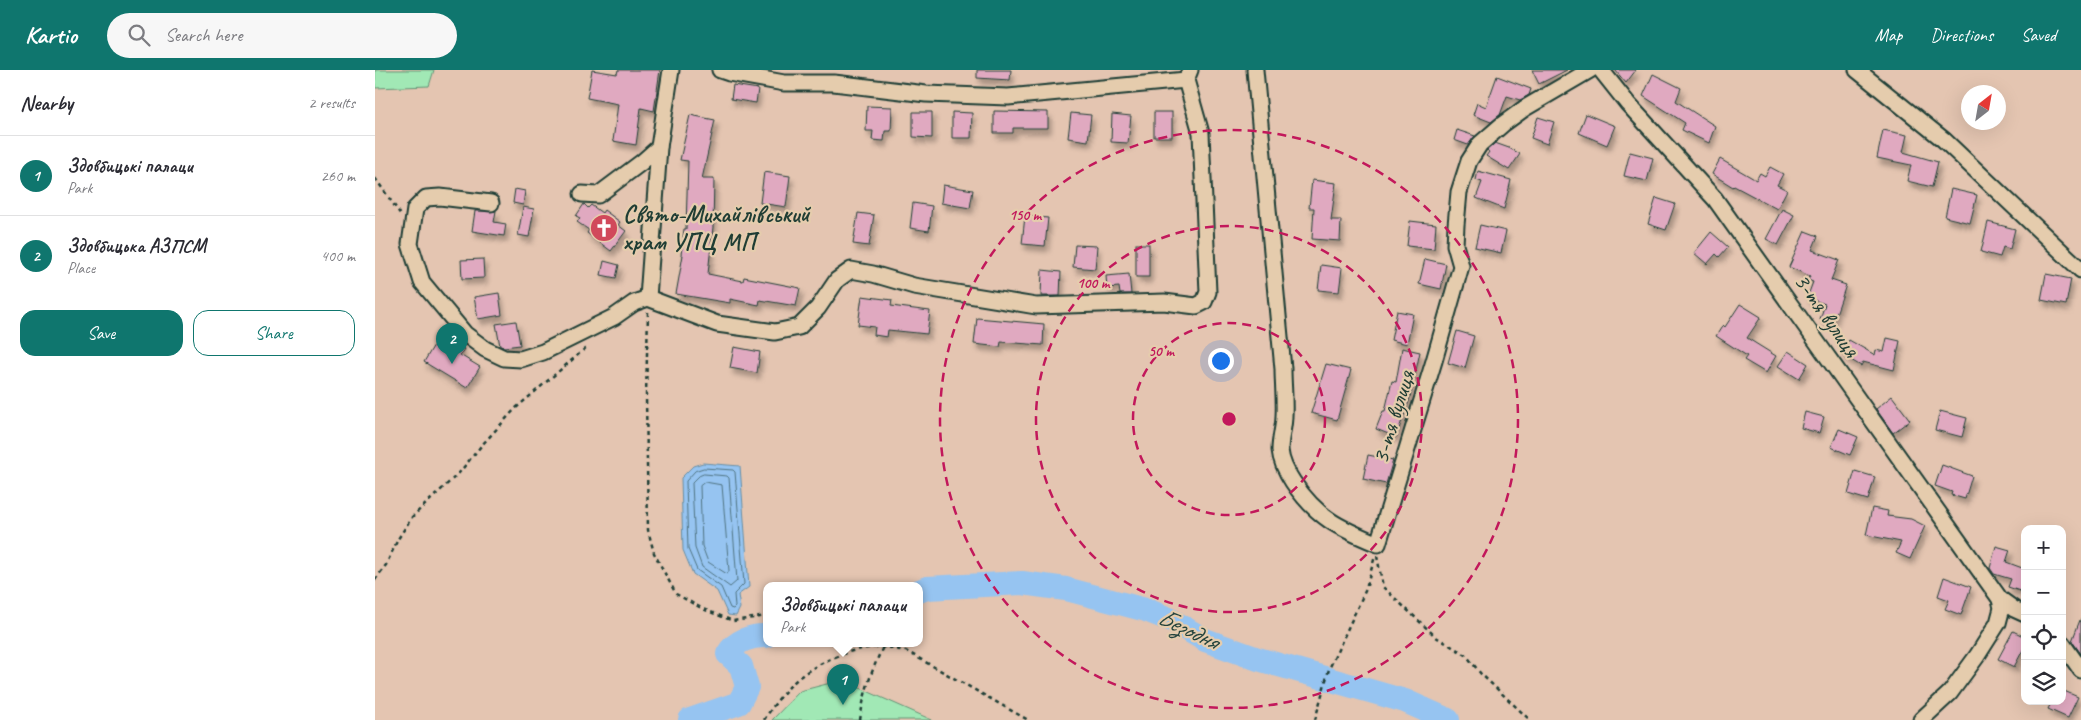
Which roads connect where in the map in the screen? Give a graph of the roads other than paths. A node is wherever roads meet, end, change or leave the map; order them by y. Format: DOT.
graph roads {
  1 [pos="671,70"];
  2 [pos="720,70"];
  3 [pos="1255,70"];
  4 [pos="1591,70"];
  5 [pos="1601,70"];
  6 [pos="1857,70"];
  7 [pos="1188,75"];
  8 [pos="830,76"];
  9 [pos="659,147"];
  10 [pos="582,194"];
  11 [pos="491,203"];
  12 [pos="2081,270"];
  13 [pos="649,298"];
  14 [pos="2000,599"];
  15 [pos="2021,612"];
  16 [pos="2066,649"];
  17 [pos="2081,670"];
  18 [pos="1921,720"];
  1 -- 9 [label="street"];
  2 -- 8 [label="street"];
  3 -- 4 [label="street, 3-тя вулиця"];
  5 -- 14 [label="street, 3-тя вулиця"];
  6 -- 12 [label="street"];
  7 -- 8 [label="street"];
  7 -- 13 [label="street"];
  9 -- 10 [label="street"];
  9 -- 13 [label="street"];
  11 -- 13 [label="street"];
  14 -- 15 [label="street, 3-тя вулиця"];
  14 -- 18 [label="street"];
  16 -- 17 [label="street"];
}
